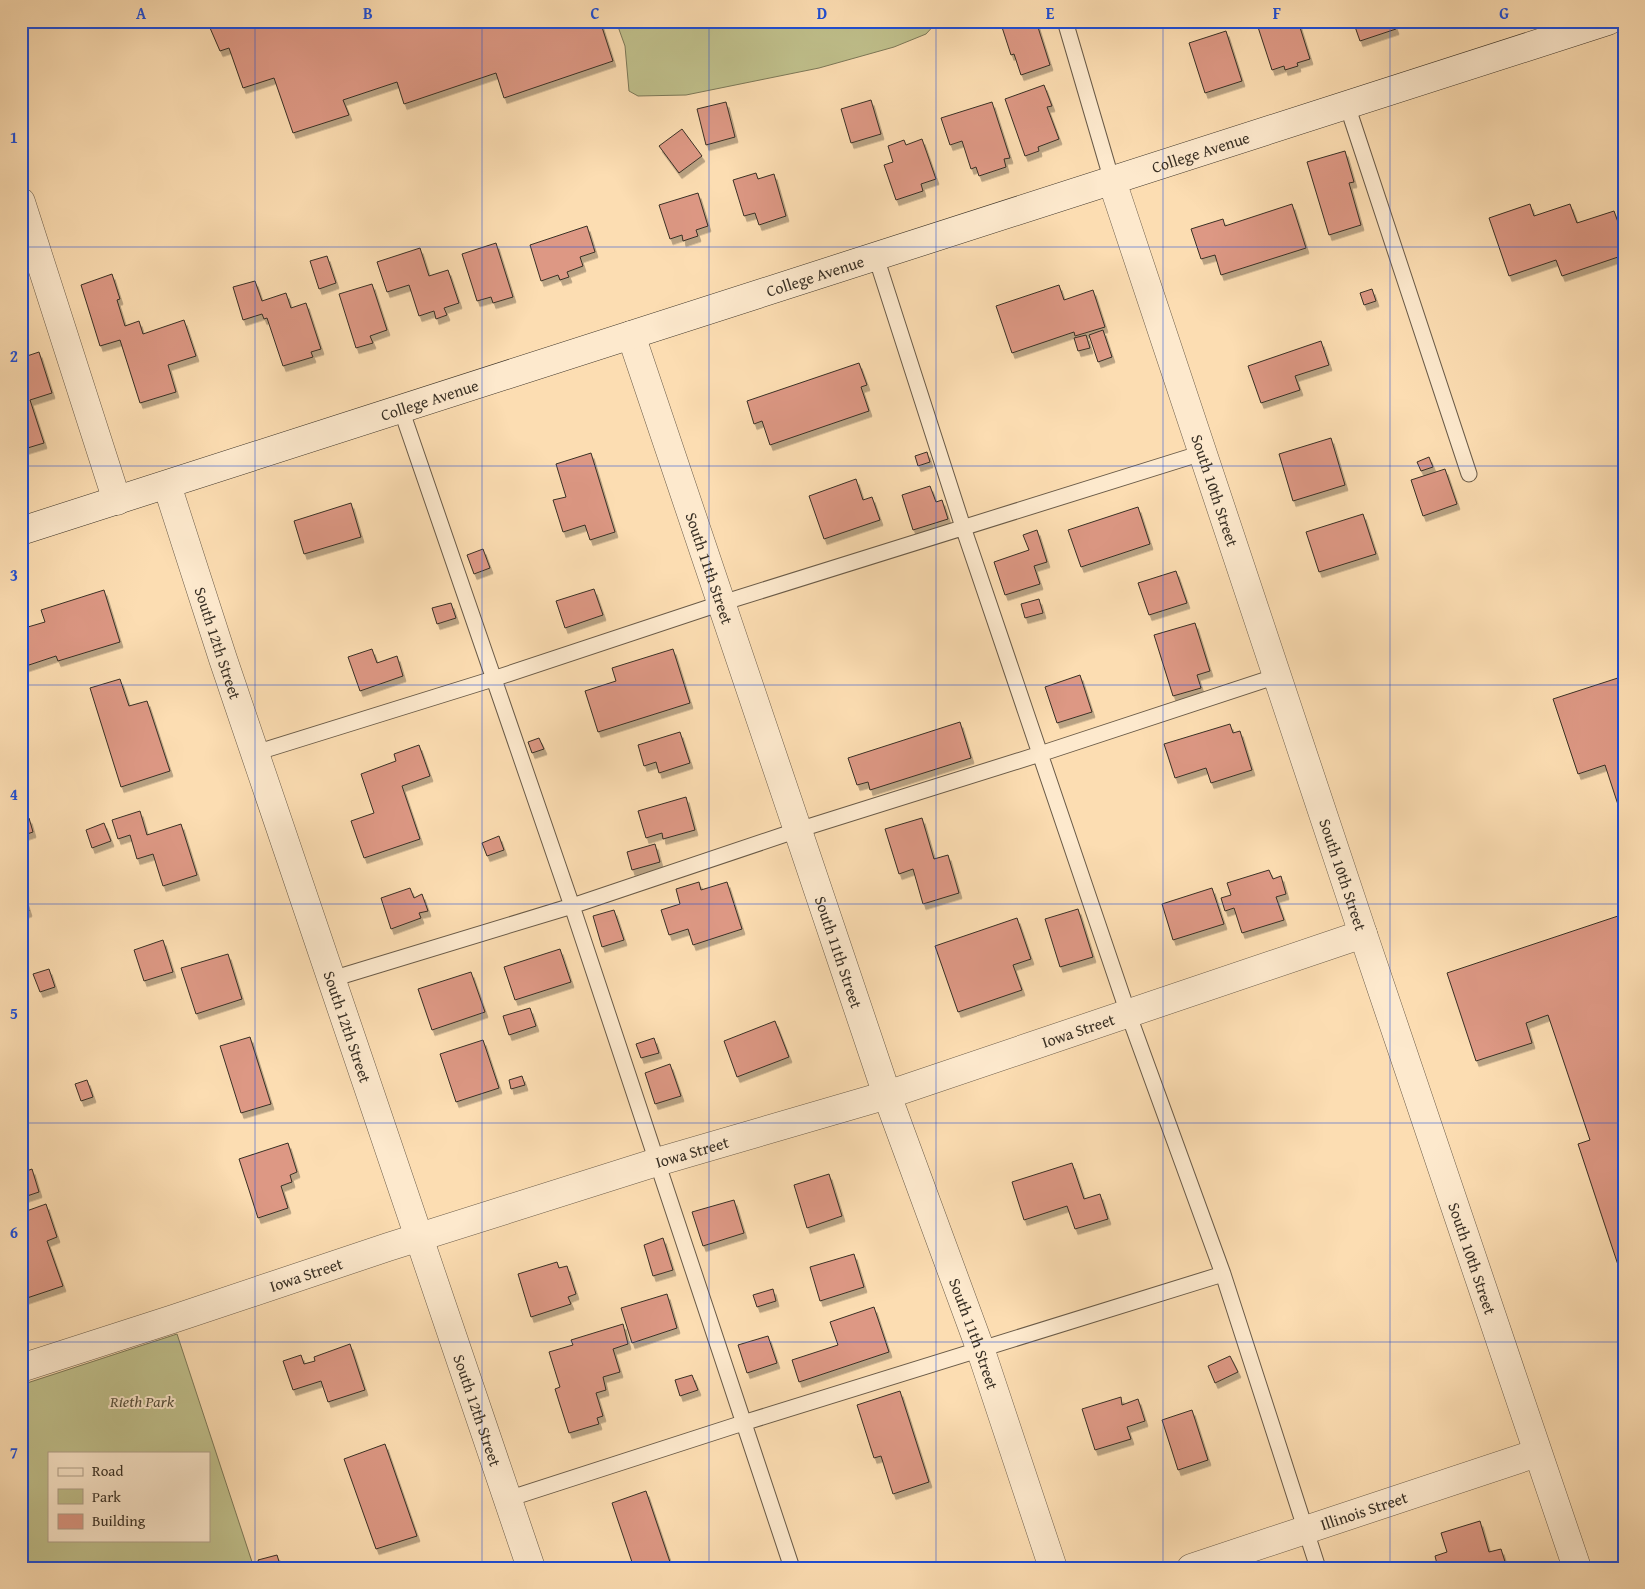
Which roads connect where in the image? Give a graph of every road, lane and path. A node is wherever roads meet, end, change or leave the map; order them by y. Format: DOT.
graph roads {
  1 [pos="1065,21"];
  2 [pos="1608,21"];
  3 [pos="1347,105"];
  4 [pos="1112,181"];
  5 [pos="21,202"];
  6 [pos="876,257"];
  7 [pos="631,335"];
  8 [pos="402,410"];
  9 [pos="1202,453"];
  10 [pos="1470,474"];
  11 [pos="167,485"];
  12 [pos="117,501"];
  13 [pos="963,527"];
  14 [pos="21,531"];
  15 [pos="722,603"];
  16 [pos="1277,676"];
  17 [pos="493,679"];
  18 [pos="255,753"];
  19 [pos="1040,754"];
  20 [pos="798,830"];
  21 [pos="572,906"];
  22 [pos="1363,934"];
  23 [pos="332,979"];
  24 [pos="1128,1013"];
  25 [pos="887,1095"];
  26 [pos="657,1162"];
  27 [pos="419,1238"];
  28 [pos="1223,1274"];
  29 [pos="980,1348"];
  30 [pos="21,1368"];
  31 [pos="743,1423"];
  32 [pos="1537,1453"];
  33 [pos="508,1499"];
  34 [pos="1306,1530"];
  35 [pos="531,1568"];
  36 [pos="792,1568"];
  37 [pos="1053,1568"];
  38 [pos="1191,1568"];
  39 [pos="1318,1568"];
  40 [pos="1577,1568"];
  1 -- 4 [label="lane"];
  2 -- 3 [label="street, College Avenue"];
  3 -- 4 [label="street, College Avenue"];
  3 -- 10 [label="lane"];
  4 -- 6 [label="street, College Avenue"];
  4 -- 9 [label="street, South 10th Street"];
  5 -- 12 [label="street"];
  6 -- 7 [label="street, College Avenue"];
  6 -- 13 [label="lane"];
  7 -- 8 [label="street, College Avenue"];
  7 -- 15 [label="street, South 11th Street"];
  8 -- 11 [label="street, College Avenue"];
  8 -- 17 [label="lane"];
  9 -- 13 [label="lane"];
  9 -- 16 [label="street, South 10th Street"];
  11 -- 12 [label="street, College Avenue"];
  11 -- 18 [label="street, South 12th Street"];
  12 -- 14 [label="street, College Avenue"];
  13 -- 15 [label="lane"];
  13 -- 19 [label="lane"];
  15 -- 17 [label="lane"];
  15 -- 20 [label="street, South 11th Street"];
  16 -- 19 [label="lane"];
  16 -- 22 [label="street, South 10th Street"];
  17 -- 18 [label="lane"];
  17 -- 21 [label="lane"];
  18 -- 23 [label="street, South 12th Street"];
  19 -- 20 [label="lane"];
  19 -- 24 [label="lane"];
  20 -- 21 [label="lane"];
  20 -- 25 [label="street, South 11th Street"];
  21 -- 23 [label="lane"];
  21 -- 26 [label="lane"];
  22 -- 24 [label="street, Iowa Street"];
  22 -- 32 [label="street, South 10th Street"];
  23 -- 27 [label="street, South 12th Street"];
  24 -- 25 [label="street, Iowa Street"];
  24 -- 28 [label="lane"];
  25 -- 26 [label="street, Iowa Street"];
  25 -- 29 [label="street, South 11th Street"];
  26 -- 27 [label="street, Iowa Street"];
  26 -- 31 [label="lane"];
  27 -- 30 [label="street, Iowa Street"];
  27 -- 33 [label="street, South 12th Street"];
  28 -- 29 [label="lane"];
  28 -- 34 [label="lane"];
  29 -- 31 [label="lane"];
  29 -- 37 [label="street, South 11th Street"];
  31 -- 33 [label="lane"];
  31 -- 36 [label="lane"];
  32 -- 34 [label="street, Illinois Street"];
  32 -- 40 [label="street, South 10th Street"];
  33 -- 35 [label="street, South 12th Street"];
  34 -- 38 [label="street, Illinois Street"];
  34 -- 39 [label="lane"];
}
